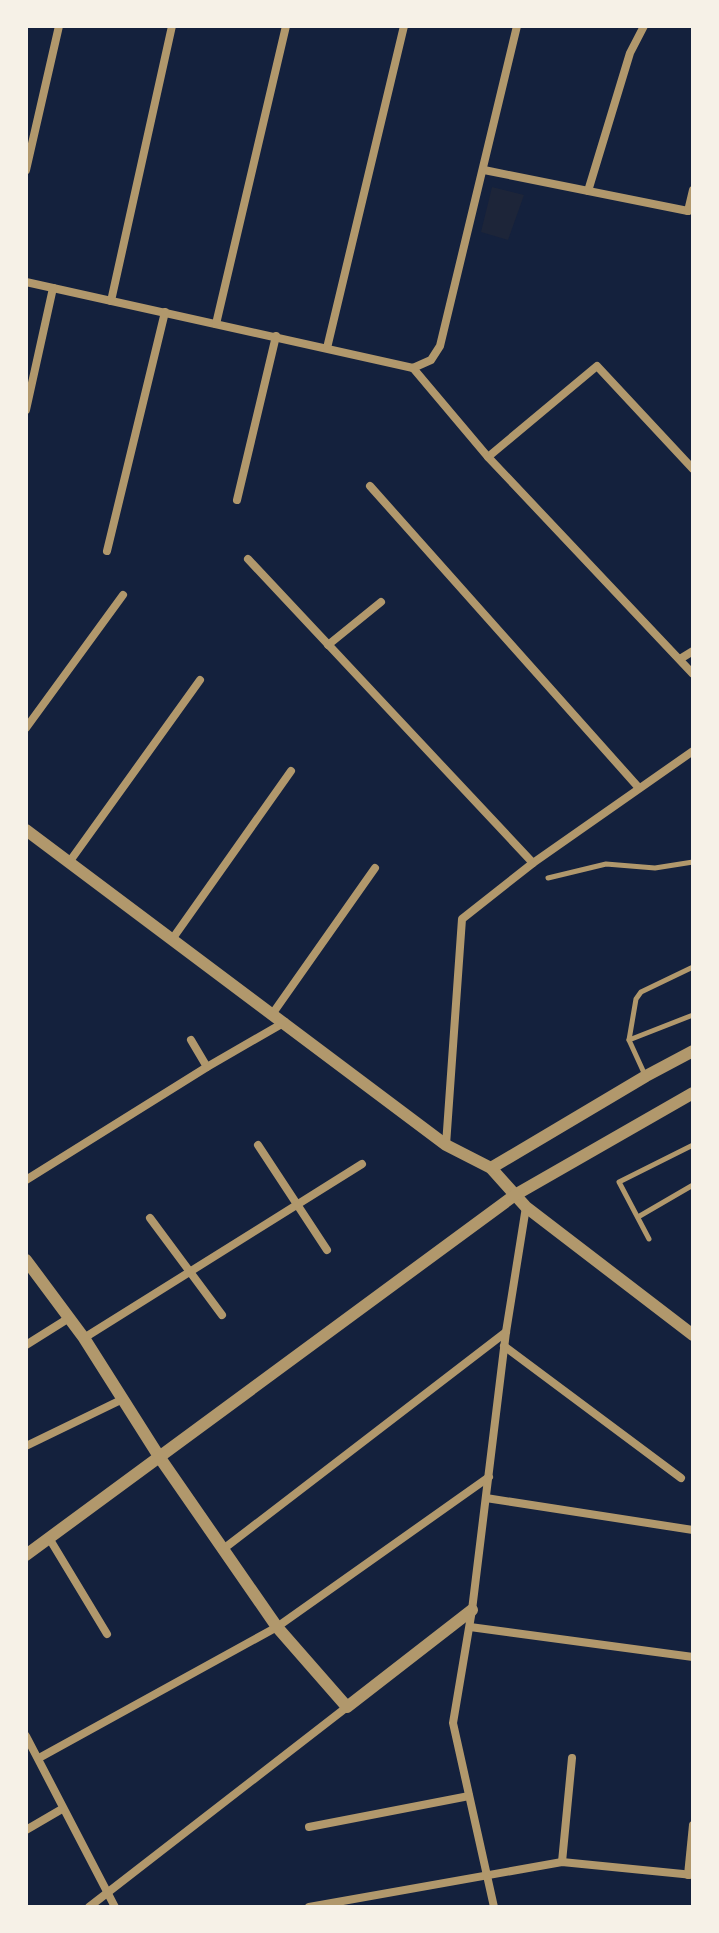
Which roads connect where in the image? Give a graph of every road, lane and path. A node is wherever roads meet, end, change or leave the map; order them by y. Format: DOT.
graph roads {
  1 [pos="59,26"];
  2 [pos="172,26"];
  3 [pos="286,26"];
  4 [pos="404,26"];
  5 [pos="517,26"];
  6 [pos="644,26"];
  7 [pos="26,170"];
  8 [pos="484,170"];
  9 [pos="693,190"];
  10 [pos="588,191"];
  11 [pos="688,211"];
  12 [pos="693,220"];
  13 [pos="26,282"];
  14 [pos="53,288"];
  15 [pos="111,301"];
  16 [pos="165,312"];
  17 [pos="216,324"];
  18 [pos="276,336"];
  19 [pos="327,348"];
  20 [pos="413,368"];
  21 [pos="26,410"];
  22 [pos="488,457"];
  23 [pos="693,469"];
  24 [pos="370,486"];
  25 [pos="237,500"];
  26 [pos="107,551"];
  27 [pos="248,559"];
  28 [pos="123,595"];
  29 [pos="381,602"];
  30 [pos="328,645"];
  31 [pos="693,651"];
  32 [pos="680,659"];
  33 [pos="693,674"];
  34 [pos="200,680"];
  35 [pos="26,728"];
  36 [pos="693,751"];
  37 [pos="291,771"];
  38 [pos="639,788"];
  39 [pos="26,830"];
  40 [pos="70,861"];
  41 [pos="693,862"];
  42 [pos="533,863"];
  43 [pos="375,868"];
  44 [pos="548,878"];
  45 [pos="173,938"];
  46 [pos="693,967"];
  47 [pos="273,1013"];
  48 [pos="693,1015"];
  49 [pos="285,1022"];
  50 [pos="191,1040"];
  51 [pos="629,1040"];
  52 [pos="693,1051"];
  53 [pos="207,1067"];
  54 [pos="646,1076"];
  55 [pos="693,1093"];
  56 [pos="258,1145"];
  57 [pos="446,1145"];
  58 [pos="693,1145"];
  59 [pos="362,1164"];
  60 [pos="491,1168"];
  61 [pos="26,1180"];
  62 [pos="693,1185"];
  63 [pos="515,1195"];
  64 [pos="297,1204"];
  65 [pos="526,1207"];
  66 [pos="638,1217"];
  67 [pos="150,1218"];
  68 [pos="649,1239"];
  69 [pos="327,1250"];
  70 [pos="26,1260"];
  71 [pos="190,1272"];
  72 [pos="222,1315"];
  73 [pos="69,1318"];
  74 [pos="506,1332"];
  75 [pos="693,1335"];
  76 [pos="84,1338"];
  77 [pos="26,1345"];
  78 [pos="504,1346"];
  79 [pos="123,1399"];
  80 [pos="26,1446"];
  81 [pos="160,1458"];
  82 [pos="489,1477"];
  83 [pos="681,1478"];
  84 [pos="486,1498"];
  85 [pos="693,1530"];
  86 [pos="49,1538"];
  87 [pos="222,1550"];
  88 [pos="26,1555"];
  89 [pos="472,1610"];
  90 [pos="277,1627"];
  91 [pos="470,1627"];
  92 [pos="107,1634"];
  93 [pos="693,1657"];
  94 [pos="347,1707"];
  95 [pos="26,1736"];
  96 [pos="39,1758"];
  97 [pos="572,1758"];
  98 [pos="469,1796"];
  99 [pos="62,1809"];
  100 [pos="693,1825"];
  101 [pos="309,1827"];
  102 [pos="26,1830"];
  103 [pos="562,1862"];
  104 [pos="486,1874"];
  105 [pos="690,1875"];
  106 [pos="107,1895"];
  107 [pos="89,1907"];
  108 [pos="115,1907"];
  109 [pos="309,1907"];
  110 [pos="494,1907"];
  1 -- 7 [label="street"];
  2 -- 15 [label="street"];
  3 -- 17 [label="street"];
  4 -- 19 [label="street"];
  5 -- 8 [label="street"];
  6 -- 10 [label="street"];
  8 -- 10 [label="street"];
  8 -- 20 [label="street"];
  9 -- 11 [label="street"];
  10 -- 11 [label="street"];
  11 -- 12 [label="street"];
  13 -- 14 [label="street"];
  14 -- 15 [label="street"];
  14 -- 21 [label="street"];
  15 -- 16 [label="street"];
  16 -- 17 [label="street"];
  16 -- 26 [label="street"];
  17 -- 18 [label="street"];
  18 -- 19 [label="street"];
  18 -- 25 [label="street"];
  19 -- 20 [label="street"];
  20 -- 22 [label="street"];
  22 -- 23 [label="street"];
  22 -- 32 [label="street"];
  24 -- 38 [label="street"];
  27 -- 30 [label="street"];
  28 -- 35 [label="street"];
  29 -- 30 [label="street"];
  30 -- 42 [label="street"];
  31 -- 32 [label="street"];
  32 -- 33 [label="street"];
  34 -- 40 [label="street"];
  36 -- 38 [label="street"];
  37 -- 45 [label="street"];
  38 -- 42 [label="street"];
  39 -- 40 [label="street"];
  40 -- 45 [label="street"];
  41 -- 44 [label="lane"];
  42 -- 57 [label="street"];
  43 -- 47 [label="street"];
  45 -- 47 [label="street"];
  46 -- 51 [label="lane"];
  47 -- 49 [label="street"];
  48 -- 51 [label="lane"];
  49 -- 53 [label="street"];
  49 -- 57 [label="street"];
  50 -- 53 [label="street"];
  51 -- 54 [label="lane"];
  52 -- 54 [label="street"];
  53 -- 61 [label="street"];
  54 -- 60 [label="street"];
  55 -- 63 [label="street"];
  56 -- 64 [label="street"];
  57 -- 60 [label="street"];
  58 -- 66 [label="lane"];
  59 -- 64 [label="street"];
  60 -- 63 [label="street"];
  62 -- 66 [label="lane"];
  63 -- 65 [label="street"];
  63 -- 81 [label="street"];
  64 -- 69 [label="street"];
  64 -- 71 [label="street"];
  65 -- 74 [label="street"];
  65 -- 75 [label="street"];
  66 -- 68 [label="lane"];
  67 -- 71 [label="street"];
  70 -- 73 [label="street"];
  71 -- 72 [label="street"];
  71 -- 76 [label="street"];
  73 -- 76 [label="street"];
  73 -- 77 [label="street"];
  74 -- 78 [label="street"];
  74 -- 87 [label="street"];
  76 -- 79 [label="street"];
  78 -- 82 [label="street"];
  78 -- 83 [label="street"];
  79 -- 80 [label="street"];
  79 -- 81 [label="street"];
  81 -- 86 [label="street"];
  81 -- 87 [label="street"];
  82 -- 84 [label="street"];
  82 -- 90 [label="street"];
  84 -- 85 [label="street"];
  84 -- 89 [label="street"];
  86 -- 88 [label="street"];
  86 -- 92 [label="street"];
  87 -- 90 [label="street"];
  89 -- 91 [label="street"];
  89 -- 94 [label="street"];
  90 -- 94 [label="street"];
  90 -- 96 [label="street"];
  91 -- 93 [label="street"];
  91 -- 98 [label="street"];
  94 -- 106 [label="street"];
  95 -- 96 [label="street"];
  96 -- 99 [label="street"];
  97 -- 103 [label="street"];
  98 -- 101 [label="street"];
  98 -- 104 [label="street"];
  99 -- 102 [label="street"];
  99 -- 106 [label="street"];
  100 -- 105 [label="street"];
  103 -- 104 [label="street"];
  103 -- 105 [label="street"];
  104 -- 109 [label="street"];
  104 -- 110 [label="street"];
  106 -- 107 [label="street"];
  106 -- 108 [label="street"];
}
